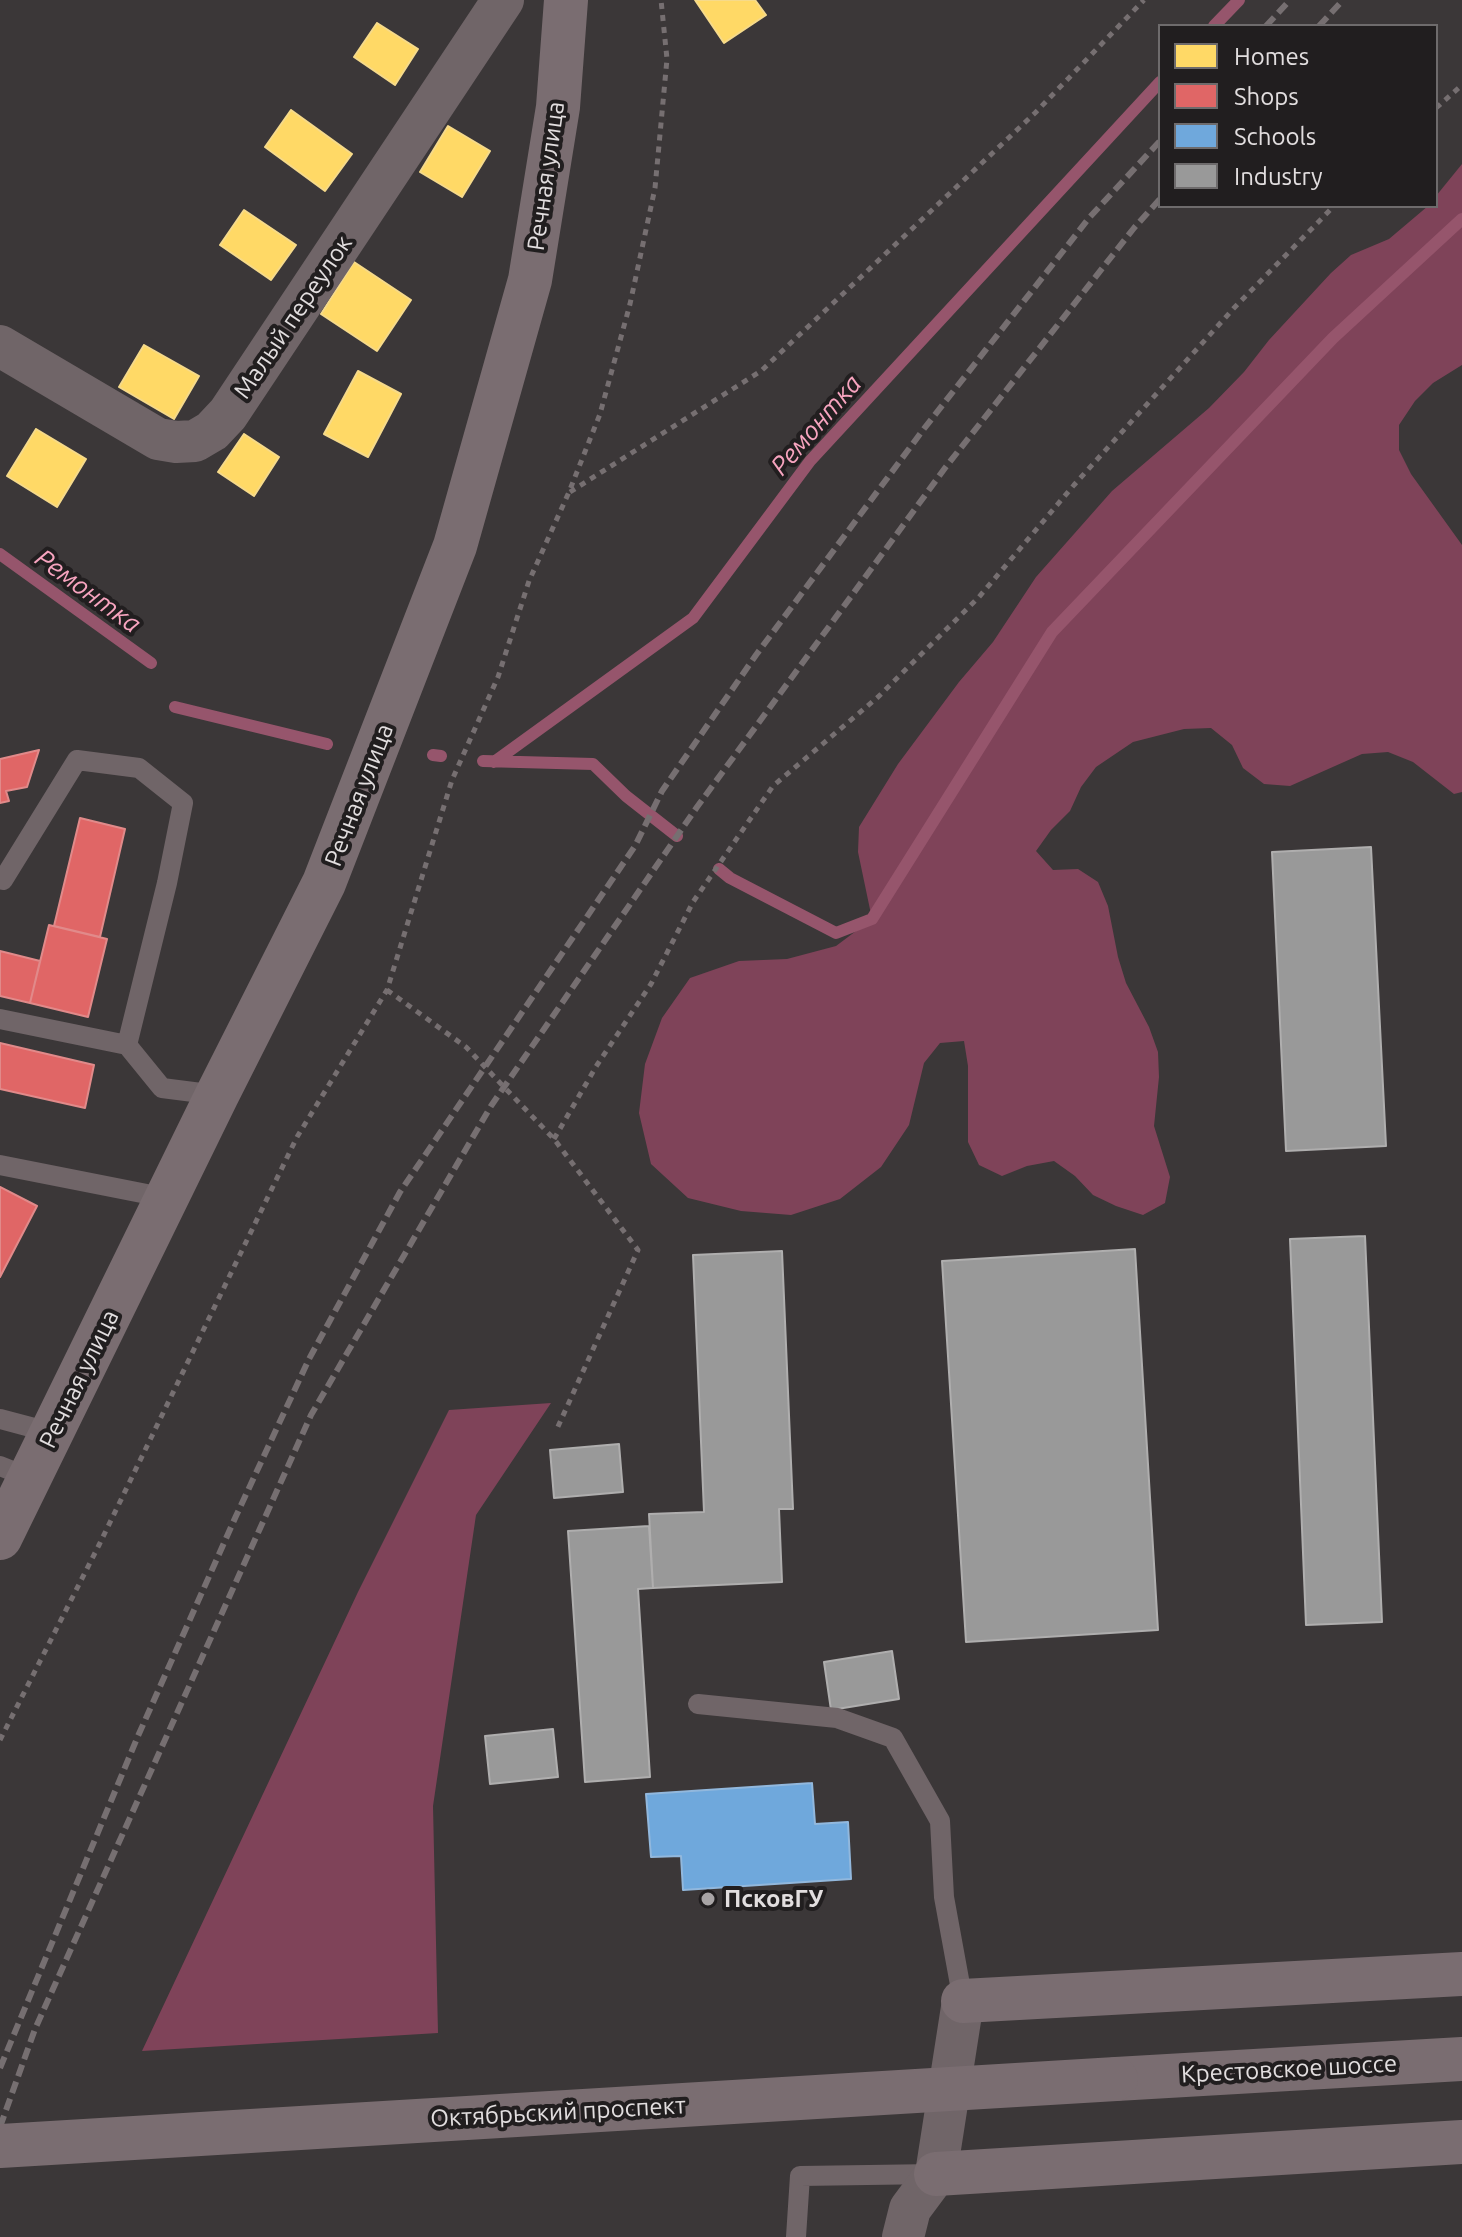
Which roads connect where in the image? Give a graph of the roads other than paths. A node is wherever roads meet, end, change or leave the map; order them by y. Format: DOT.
graph roads {
  1 [pos="503,0"];
  2 [pos="566,0"];
  3 [pos="0,346"];
  4 [pos="0,879"];
  5 [pos="0,1019"];
  6 [pos="127,1045"];
  7 [pos="217,1095"];
  8 [pos="0,1165"];
  9 [pos="167,1198"];
  10 [pos="0,1419"];
  11 [pos="53,1433"];
  12 [pos="15,1472"];
  13 [pos="0,1538"];
  14 [pos="698,1704"];
  15 [pos="1462,1974"];
  16 [pos="963,2001"];
  17 [pos="1462,2059"];
  18 [pos="1116,2079"];
  19 [pos="1462,2142"];
  20 [pos="0,2146"];
  21 [pos="936,2174"];
  22 [pos="796,2237"];
  23 [pos="903,2237"];
  1 -- 3 [label="street, Малый переулок"];
  2 -- 7 [label="main road, Речная улица"];
  4 -- 6 [label="lane"];
  5 -- 6 [label="lane"];
  6 -- 7 [label="lane"];
  7 -- 9 [label="main road, Речная улица"];
  8 -- 9 [label="lane"];
  9 -- 11 [label="main road, Речная улица"];
  10 -- 11 [label="lane"];
  11 -- 12 [label="main road, Речная улица"];
  12 -- 13 [label="main road, Речная улица"];
  14 -- 16 [label="lane"];
  15 -- 16 [label="main road"];
  16 -- 21 [label="street"];
  17 -- 18 [label="main road, Крестовское шоссе"];
  18 -- 20 [label="main road, Октябрьский проспект, bridge"];
  19 -- 21 [label="main road"];
  21 -- 22 [label="lane"];
  21 -- 23 [label="street"];
}
